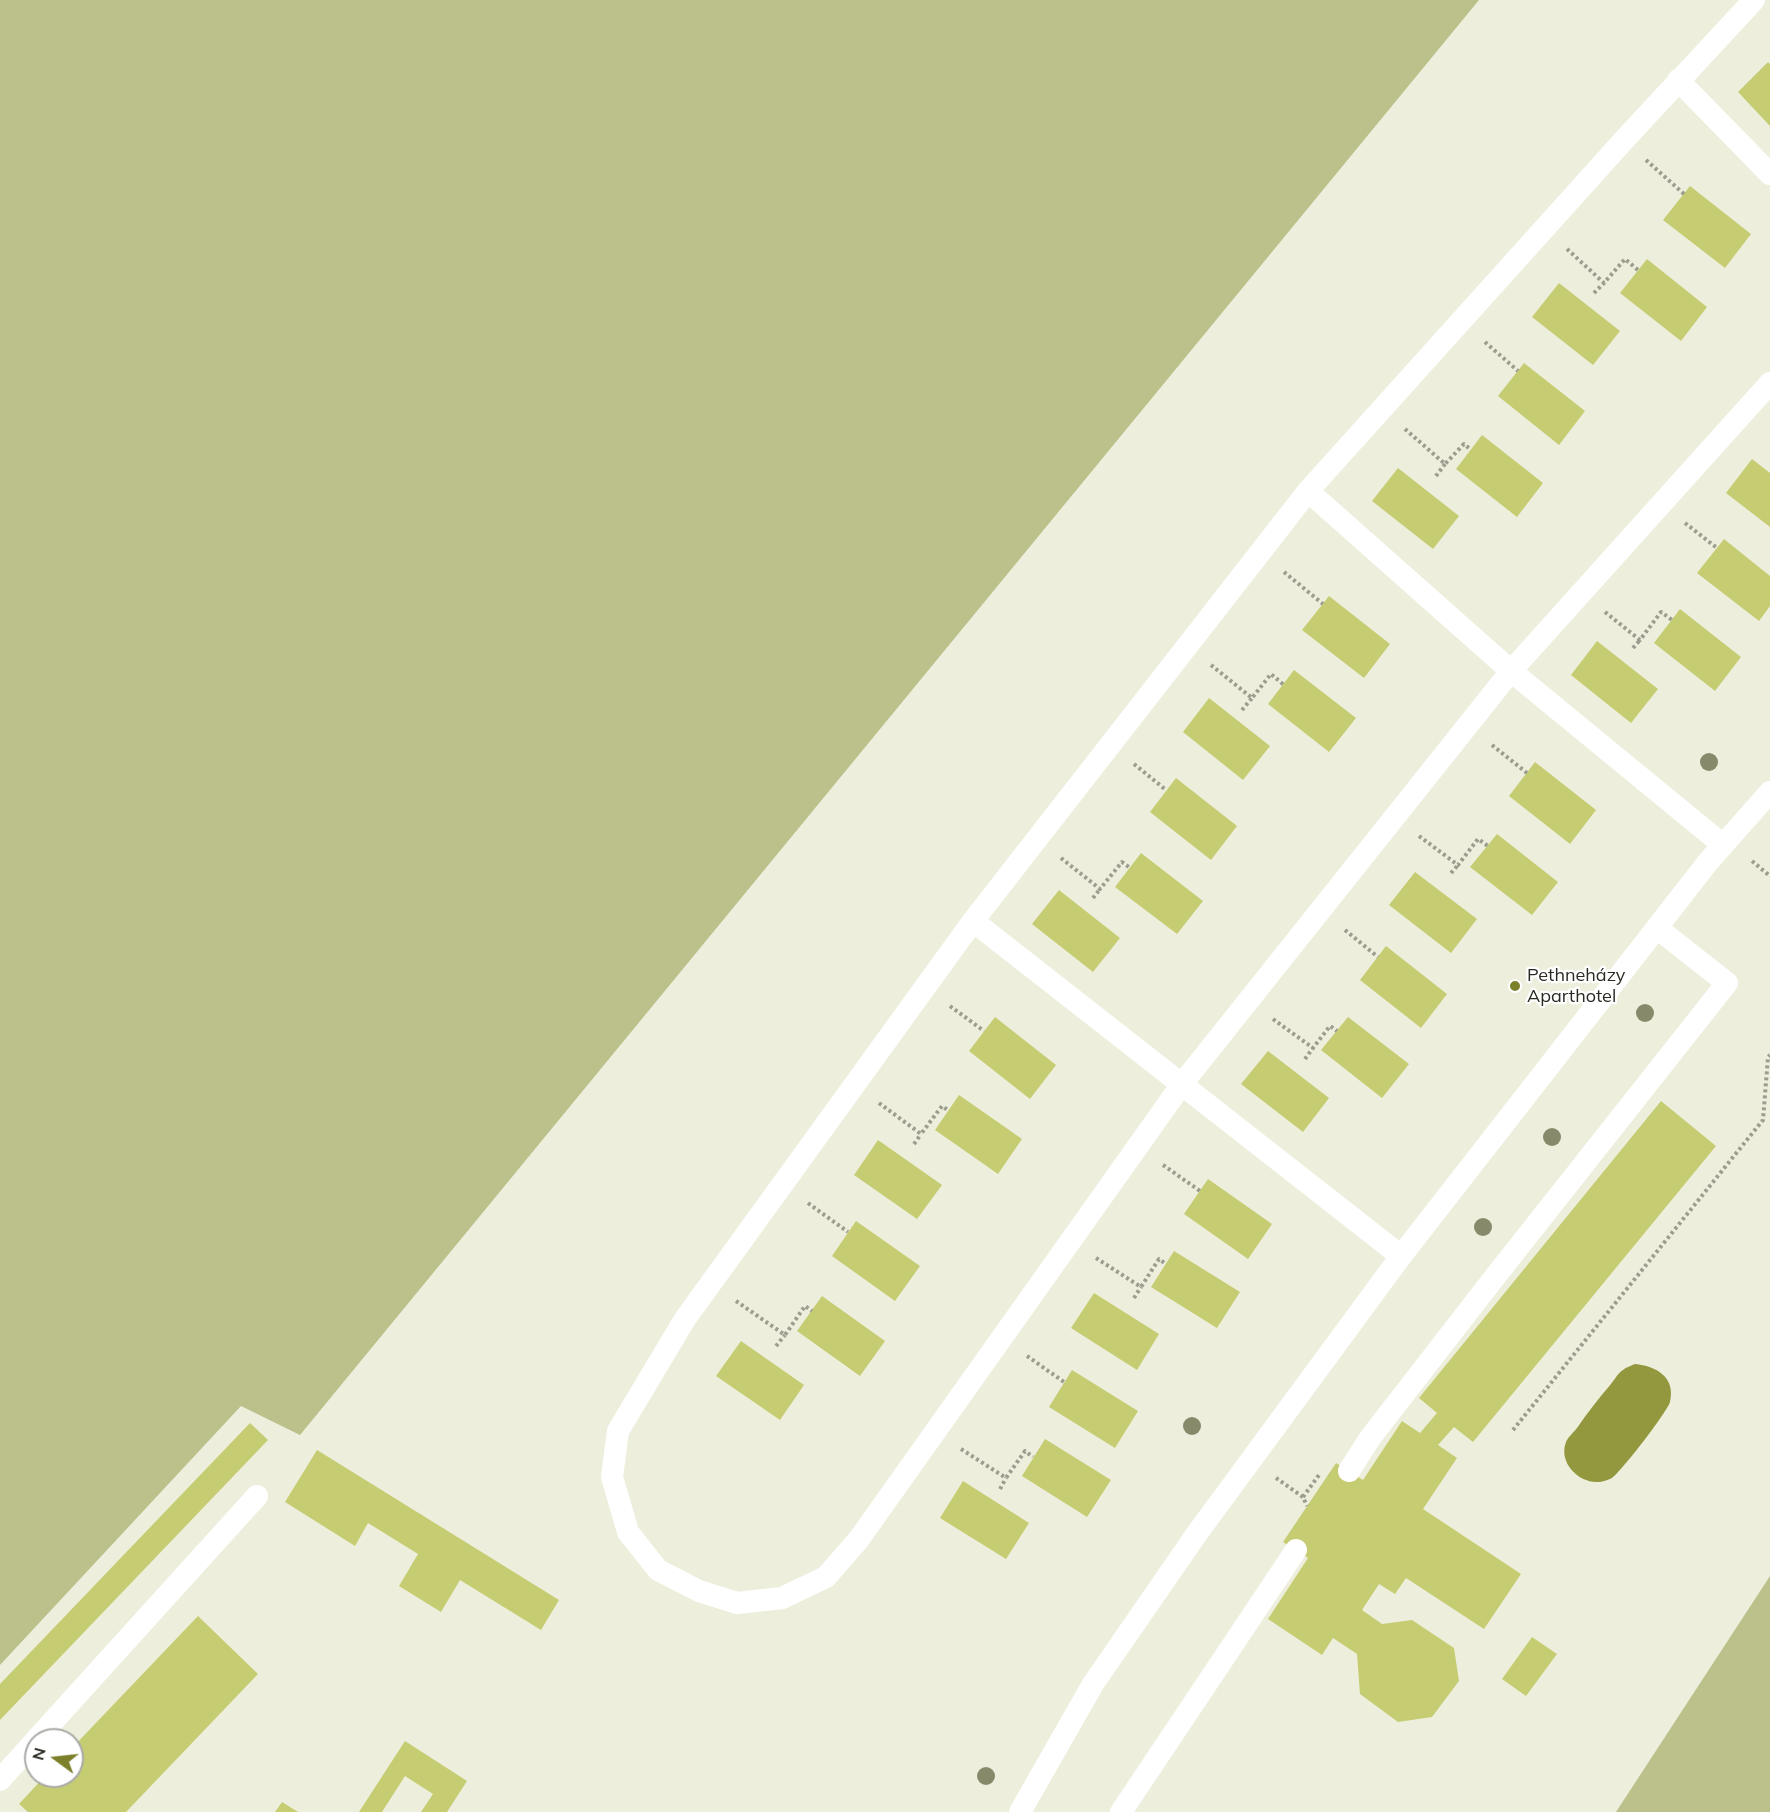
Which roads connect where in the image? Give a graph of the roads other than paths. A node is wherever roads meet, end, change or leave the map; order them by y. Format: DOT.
graph roads {
  1 [pos="1754,0"];
  2 [pos="1678,80"];
  3 [pos="1770,174"];
  4 [pos="1770,383"];
  5 [pos="1308,491"];
  6 [pos="1511,671"];
  7 [pos="1770,792"];
  8 [pos="1723,845"];
  9 [pos="973,921"];
  10 [pos="1657,928"];
  11 [pos="1182,1084"];
  12 [pos="1401,1256"];
  13 [pos="1349,1471"];
  14 [pos="257,1496"];
  15 [pos="1296,1550"];
  16 [pos="47,1728"];
  17 [pos="24,1753"];
  18 [pos="0,1780"];
  19 [pos="1020,1812"];
  20 [pos="1121,1812"];
  1 -- 2 [label="lane"];
  2 -- 3 [label="lane"];
  2 -- 5 [label="lane"];
  4 -- 6 [label="lane"];
  5 -- 6 [label="lane"];
  5 -- 9 [label="lane"];
  6 -- 8 [label="lane"];
  6 -- 11 [label="lane"];
  7 -- 8 [label="lane"];
  8 -- 10 [label="lane"];
  9 -- 11 [label="lane"];
  9 -- 11 [label="lane"];
  10 -- 12 [label="lane"];
  10 -- 13 [label="lane"];
  11 -- 12 [label="lane"];
  12 -- 19 [label="lane"];
  14 -- 16 [label="lane"];
  15 -- 20 [label="lane"];
  17 -- 18 [label="lane"];
}
